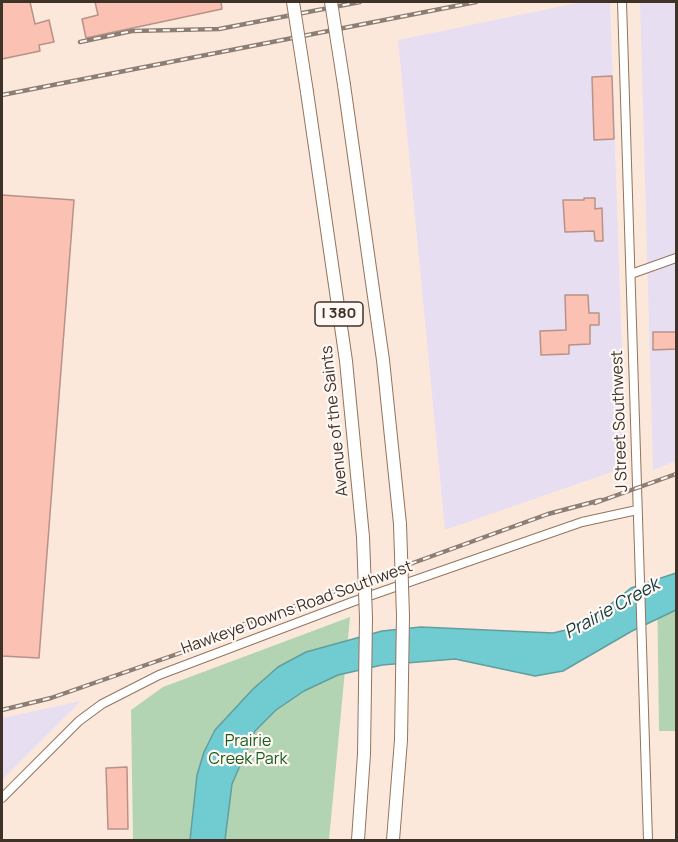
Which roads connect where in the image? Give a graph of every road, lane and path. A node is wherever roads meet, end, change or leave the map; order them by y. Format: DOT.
graph roads {
  1 [pos="293,2"];
  2 [pos="331,2"];
  3 [pos="622,2"];
  4 [pos="676,258"];
  5 [pos="631,274"];
  6 [pos="637,510"];
  7 [pos="2,798"];
  8 [pos="358,840"];
  9 [pos="393,840"];
  10 [pos="648,840"];
  1 -- 8 [label="highway, Avenue of the Saints / I 380, bridge"];
  2 -- 9 [label="highway, I 380, bridge"];
  3 -- 5 [label="street, J Street Southwest"];
  4 -- 5 [label="street"];
  5 -- 6 [label="street, J Street Southwest"];
  6 -- 7 [label="street, Hawkeye Downs Road Southwest"];
  6 -- 10 [label="street, J Street Southwest"];
}
